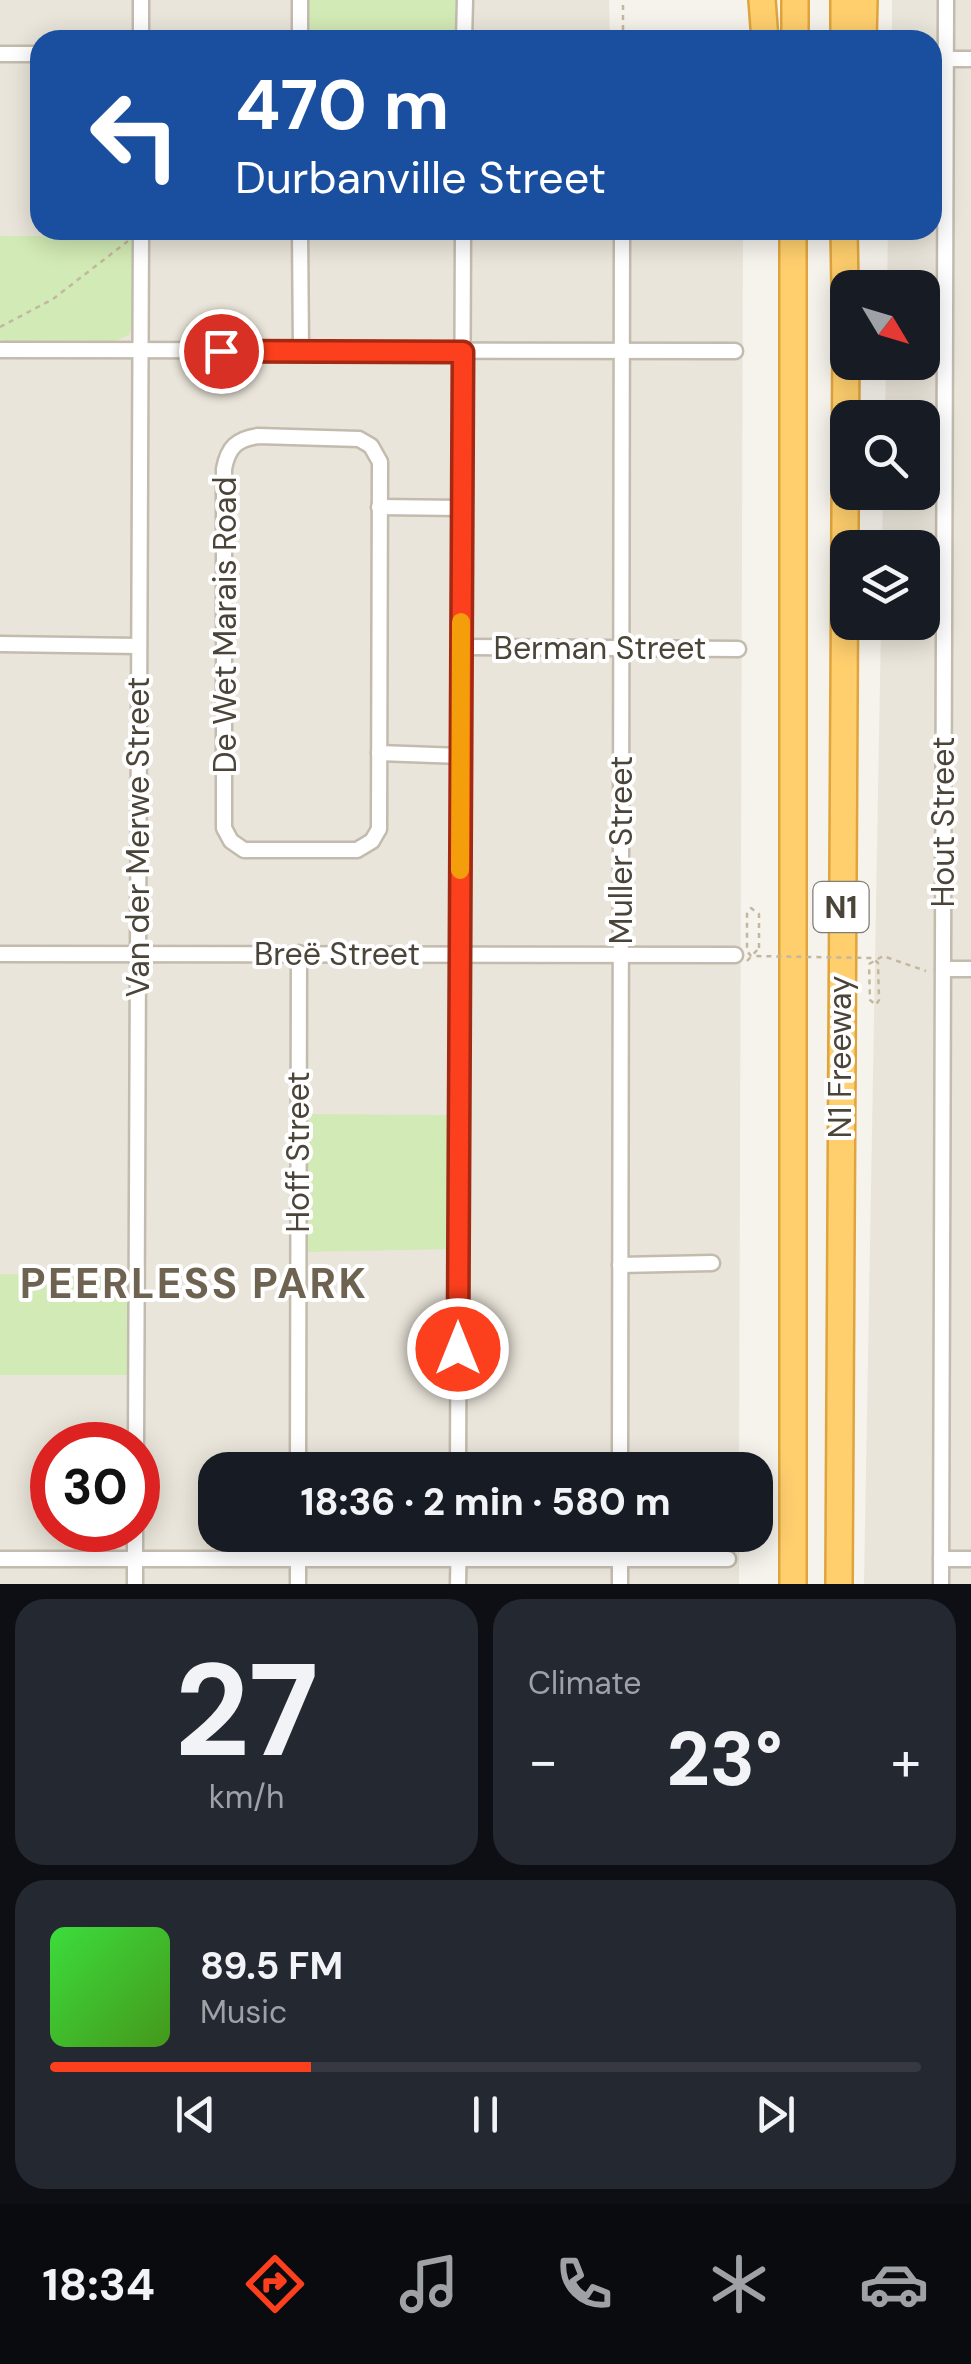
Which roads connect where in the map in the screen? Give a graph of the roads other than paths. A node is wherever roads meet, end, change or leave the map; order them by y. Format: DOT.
graph roads {
  1 [pos="141,0"];
  2 [pos="300,0"];
  3 [pos="465,0"];
  4 [pos="762,0"];
  5 [pos="795,0"];
  6 [pos="844,0"];
  7 [pos="864,0"];
  8 [pos="946,0"];
  9 [pos="141,30"];
  10 [pos="300,30"];
  11 [pos="464,30"];
  12 [pos="764,30"];
  13 [pos="795,30"];
  14 [pos="844,30"];
  15 [pos="862,30"];
  16 [pos="0,54"];
  17 [pos="30,54"];
  18 [pos="946,59"];
  19 [pos="971,59"];
  20 [pos="141,240"];
  21 [pos="300,240"];
  22 [pos="464,240"];
  23 [pos="622,240"];
  24 [pos="779,240"];
  25 [pos="793,240"];
  26 [pos="844,240"];
  27 [pos="857,240"];
  28 [pos="845,270"];
  29 [pos="856,270"];
  30 [pos="0,350"];
  31 [pos="622,350"];
  32 [pos="300,351"];
  33 [pos="735,351"];
  34 [pos="142,352"];
  35 [pos="463,352"];
  36 [pos="793,380"];
  37 [pos="847,380"];
  38 [pos="380,507"];
  39 [pos="462,508"];
  40 [pos="0,644"];
  41 [pos="139,646"];
  42 [pos="461,648"];
  43 [pos="621,648"];
  44 [pos="738,650"];
  45 [pos="380,753"];
  46 [pos="461,756"];
  47 [pos="299,953"];
  48 [pos="0,954"];
  49 [pos="460,954"];
  50 [pos="137,955"];
  51 [pos="735,955"];
  52 [pos="620,956"];
  53 [pos="943,969"];
  54 [pos="971,969"];
  55 [pos="712,1263"];
  56 [pos="620,1265"];
  57 [pos="136,1422"];
  58 [pos="298,1452"];
  59 [pos="458,1452"];
  60 [pos="620,1452"];
  61 [pos="135,1552"];
  62 [pos="298,1552"];
  63 [pos="458,1552"];
  64 [pos="620,1552"];
  65 [pos="135,1558"];
  66 [pos="458,1558"];
  67 [pos="620,1558"];
  68 [pos="728,1558"];
  69 [pos="0,1559"];
  70 [pos="941,1559"];
  71 [pos="971,1559"];
  72 [pos="298,1560"];
  73 [pos="135,1584"];
  74 [pos="298,1584"];
  75 [pos="458,1584"];
  76 [pos="620,1584"];
  77 [pos="793,1584"];
  78 [pos="839,1584"];
  79 [pos="941,1584"];
  1 -- 9 [label="street"];
  2 -- 10 [label="street"];
  3 -- 11 [label="street"];
  4 -- 12 [label="highway"];
  5 -- 13 [label="highway"];
  6 -- 14 [label="highway"];
  7 -- 15 [label="highway"];
  8 -- 18 [label="street, Hout Street"];
  16 -- 17 [label="street"];
  18 -- 19 [label="street"];
  18 -- 53 [label="street, Hout Street"];
  20 -- 34 [label="street, Van der Merwe Street"];
  21 -- 32 [label="street"];
  22 -- 35 [label="street"];
  23 -- 31 [label="street, Muller Street"];
  24 -- 36 [label="highway"];
  25 -- 36 [label="highway, N1 Freeway / N1"];
  26 -- 28 [label="highway, N1 Freeway / N1"];
  27 -- 29 [label="highway"];
  30 -- 34 [label="street"];
  31 -- 33 [label="street"];
  31 -- 35 [label="street"];
  31 -- 43 [label="street, Muller Street"];
  32 -- 34 [label="street"];
  32 -- 35 [label="street"];
  34 -- 41 [label="street, Van der Merwe Street"];
  35 -- 39 [label="street"];
  36 -- 77 [label="highway, N1 Freeway / N1"];
  37 -- 78 [label="highway, N1 Freeway / N1"];
  38 -- 39 [label="street"];
  38 -- 45 [label="street, De Wet Marais Road"];
  38 -- 45 [label="street, De Wet Marais Road"];
  39 -- 42 [label="street"];
  40 -- 41 [label="street"];
  41 -- 50 [label="street, Van der Merwe Street"];
  42 -- 43 [label="street, Berman Street"];
  42 -- 46 [label="street"];
  43 -- 44 [label="street, Berman Street"];
  43 -- 52 [label="street, Muller Street"];
  45 -- 46 [label="street"];
  46 -- 49 [label="street"];
  47 -- 49 [label="street, Breë Street"];
  47 -- 50 [label="street, Breë Street"];
  47 -- 58 [label="street, Hoff Street"];
  48 -- 50 [label="street, Breë Street"];
  49 -- 52 [label="street, Breë Street"];
  49 -- 59 [label="street"];
  50 -- 57 [label="street, Van der Merwe Street"];
  51 -- 52 [label="street, Breë Street"];
  52 -- 56 [label="street, Muller Street"];
  53 -- 54 [label="street"];
  53 -- 70 [label="street, Hout Street"];
  55 -- 56 [label="street"];
  56 -- 60 [label="street, Muller Street"];
  61 -- 65 [label="street"];
  62 -- 72 [label="street"];
  63 -- 66 [label="street"];
  64 -- 67 [label="street"];
  65 -- 69 [label="street"];
  65 -- 72 [label="street"];
  65 -- 73 [label="street"];
  66 -- 67 [label="street"];
  66 -- 72 [label="street"];
  66 -- 75 [label="street"];
  67 -- 68 [label="street"];
  67 -- 76 [label="street"];
  70 -- 71 [label="street"];
  70 -- 79 [label="street, Hout Street"];
  72 -- 74 [label="street"];
}
